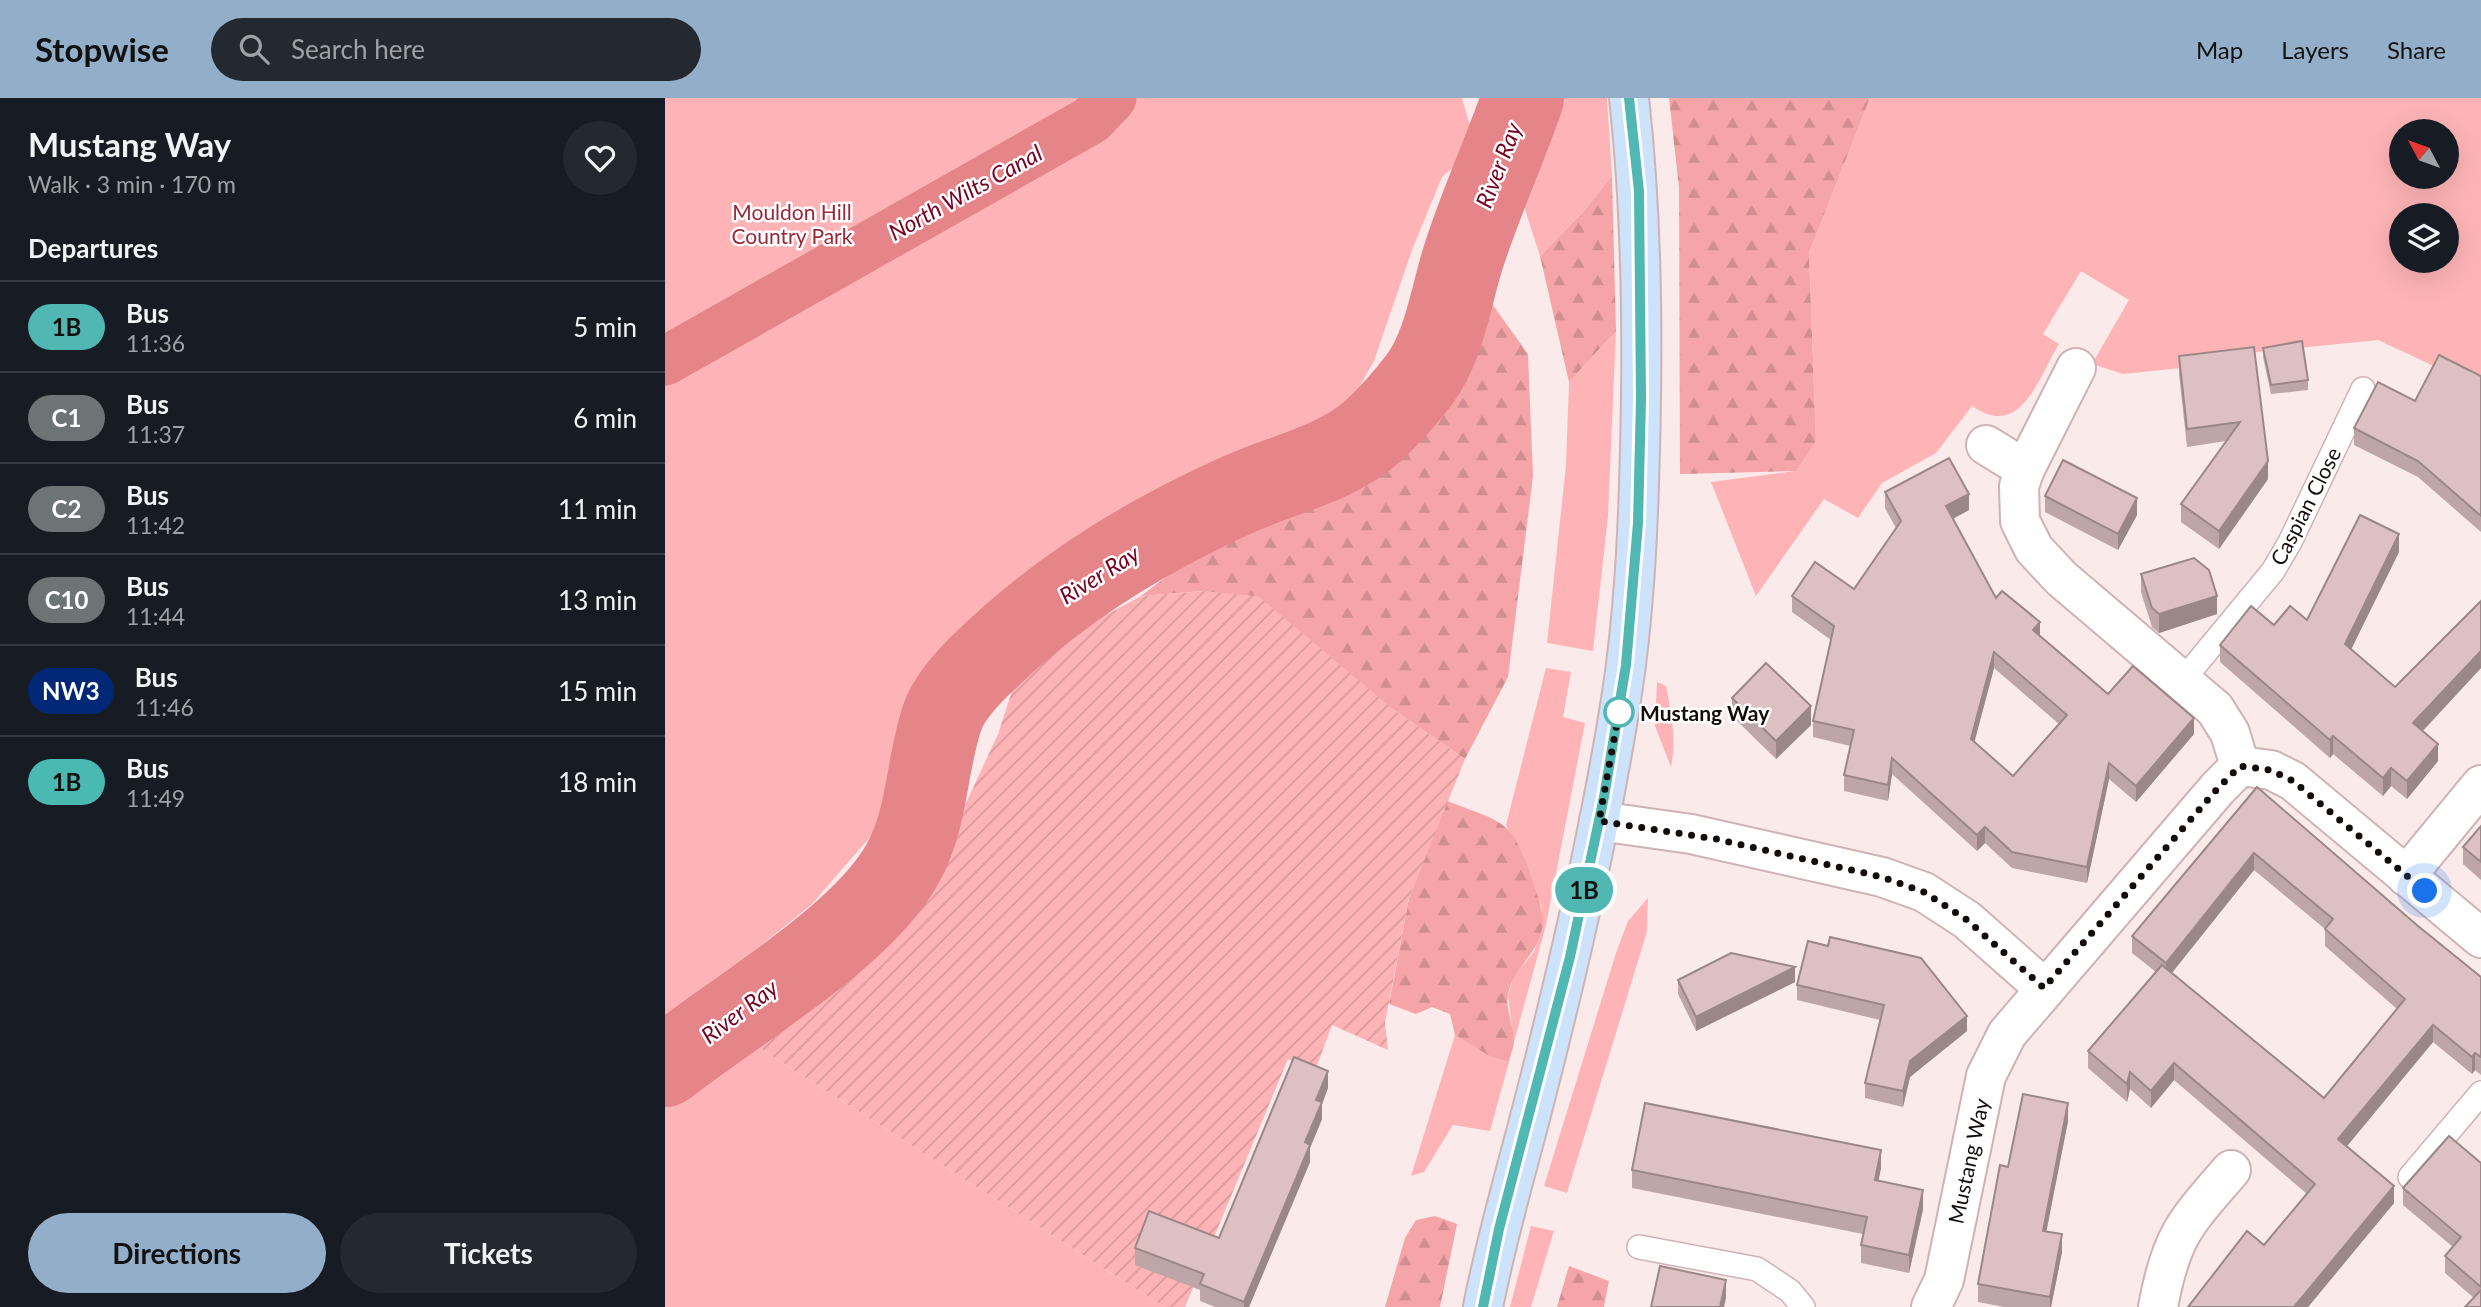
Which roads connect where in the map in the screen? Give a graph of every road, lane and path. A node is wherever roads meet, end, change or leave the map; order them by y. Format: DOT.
graph roads {
  1 [pos="1629,98"];
  2 [pos="2076,368"];
  3 [pos="2363,389"];
  4 [pos="1986,445"];
  5 [pos="2025,469"];
  6 [pos="2183,680"];
  7 [pos="2240,766"];
  8 [pos="2481,785"];
  9 [pos="1599,821"];
  10 [pos="2406,876"];
  11 [pos="2481,938"];
  12 [pos="2044,988"];
  13 [pos="2481,1093"];
  14 [pos="2231,1170"];
  15 [pos="2410,1177"];
  16 [pos="1639,1247"];
  17 [pos="1483,1307"];
  18 [pos="1803,1307"];
  19 [pos="1931,1307"];
  20 [pos="2158,1307"];
  1 -- 9 [label="main road"];
  2 -- 5 [label="street"];
  3 -- 6 [label="lane, Caspian Close"];
  4 -- 5 [label="street"];
  5 -- 6 [label="street"];
  6 -- 7 [label="street"];
  7 -- 10 [label="street"];
  7 -- 12 [label="street, Mustang Way"];
  8 -- 10 [label="street"];
  9 -- 12 [label="street"];
  9 -- 17 [label="main road"];
  10 -- 11 [label="street"];
  12 -- 19 [label="street, Mustang Way"];
  13 -- 15 [label="lane"];
  14 -- 20 [label="street"];
  16 -- 18 [label="lane"];
}
